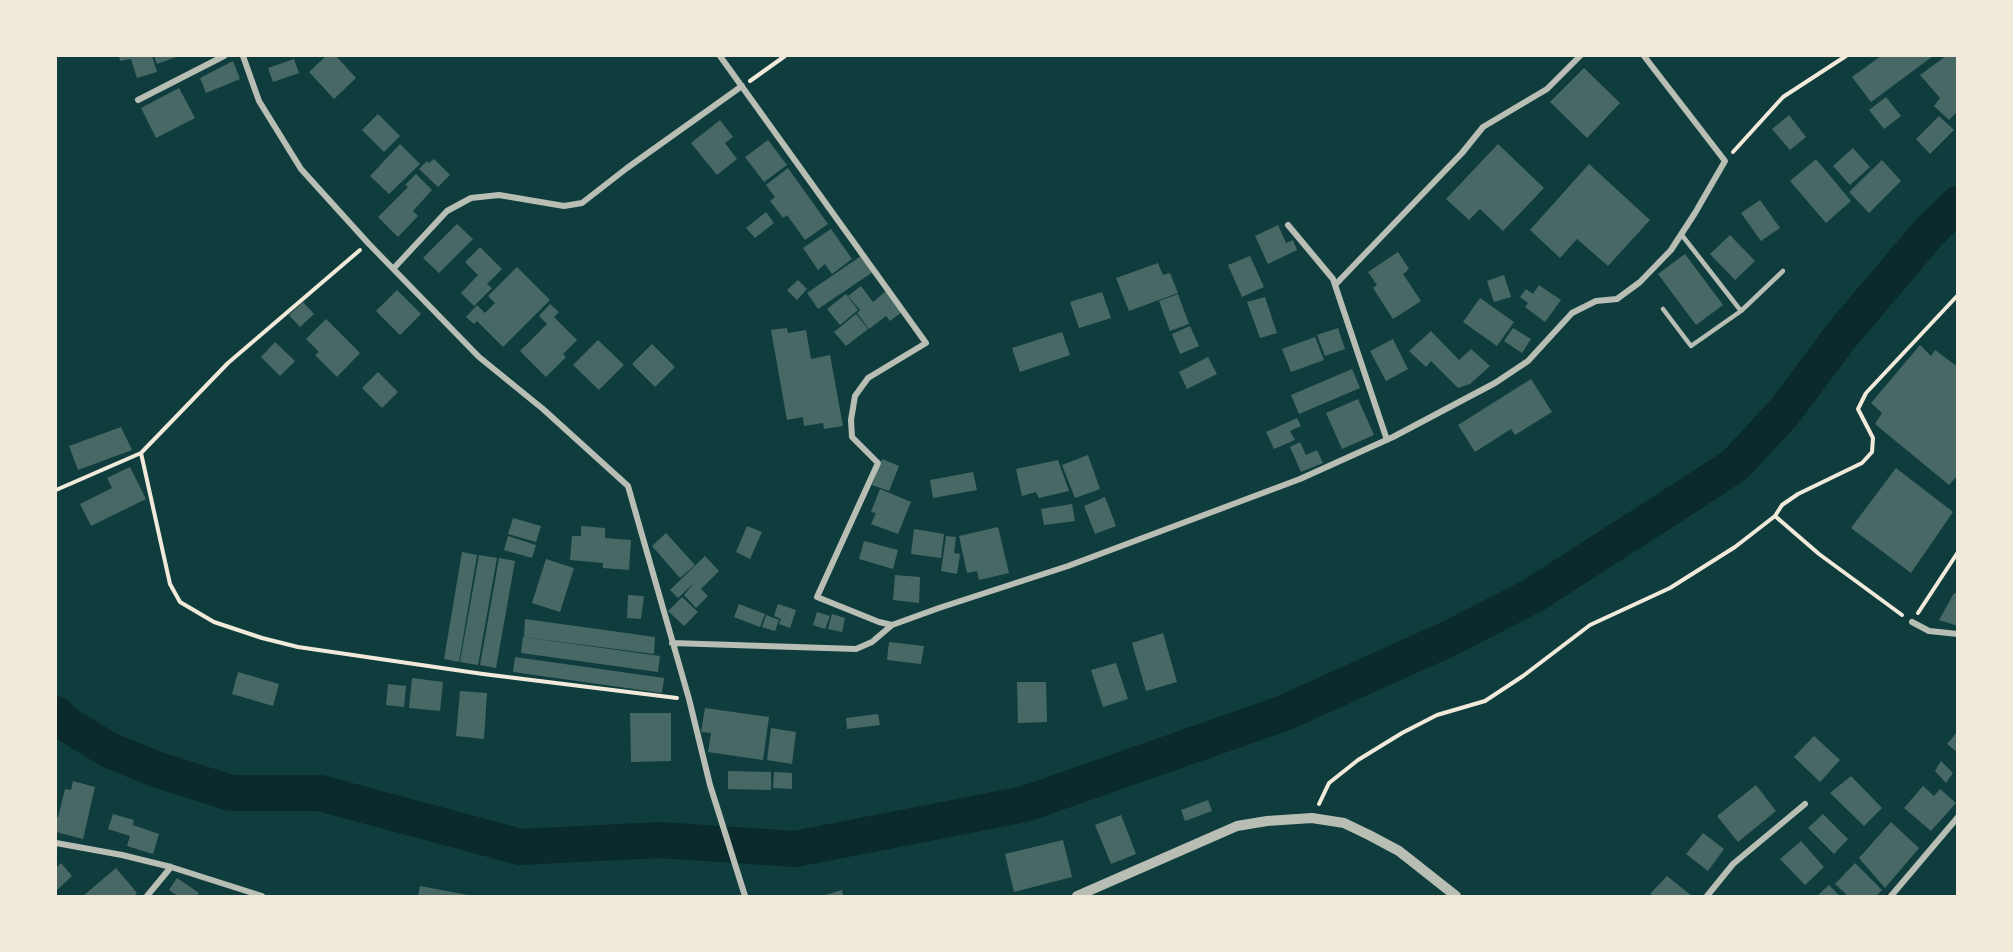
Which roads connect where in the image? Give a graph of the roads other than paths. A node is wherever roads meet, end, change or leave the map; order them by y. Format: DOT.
graph roads {
  1 [pos="224,56"];
  2 [pos="243,56"];
  3 [pos="720,56"];
  4 [pos="1580,56"];
  5 [pos="1644,56"];
  6 [pos="742,86"];
  7 [pos="138,100"];
  8 [pos="1288,225"];
  9 [pos="1681,234"];
  10 [pos="394,268"];
  11 [pos="1783,270"];
  12 [pos="1335,285"];
  13 [pos="1662,309"];
  14 [pos="1741,311"];
  15 [pos="1387,440"];
  16 [pos="1912,622"];
  17 [pos="892,625"];
  18 [pos="1958,634"];
  19 [pos="672,643"];
  20 [pos="1805,804"];
  21 [pos="1958,817"];
  22 [pos="56,843"];
  23 [pos="171,867"];
  24 [pos="253,895"];
  25 [pos="745,895"];
  26 [pos="147,897"];
  27 [pos="262,897"];
  28 [pos="1077,897"];
  29 [pos="1456,897"];
  30 [pos="1707,897"];
  31 [pos="1892,897"];
  1 -- 7 [label="street"];
  2 -- 10 [label="street"];
  3 -- 6 [label="street"];
  4 -- 12 [label="street"];
  5 -- 9 [label="street"];
  6 -- 10 [label="street"];
  6 -- 17 [label="street"];
  8 -- 12 [label="street"];
  9 -- 14 [label="lane"];
  9 -- 15 [label="street"];
  10 -- 19 [label="street"];
  11 -- 14 [label="lane"];
  12 -- 15 [label="street"];
  13 -- 14 [label="lane"];
  15 -- 17 [label="street"];
  16 -- 18 [label="street"];
  17 -- 19 [label="street"];
  19 -- 25 [label="street"];
  20 -- 30 [label="street"];
  21 -- 31 [label="street"];
  22 -- 23 [label="street"];
  23 -- 24 [label="street"];
  23 -- 26 [label="street"];
  24 -- 27 [label="street"];
  28 -- 29 [label="street"];
}
